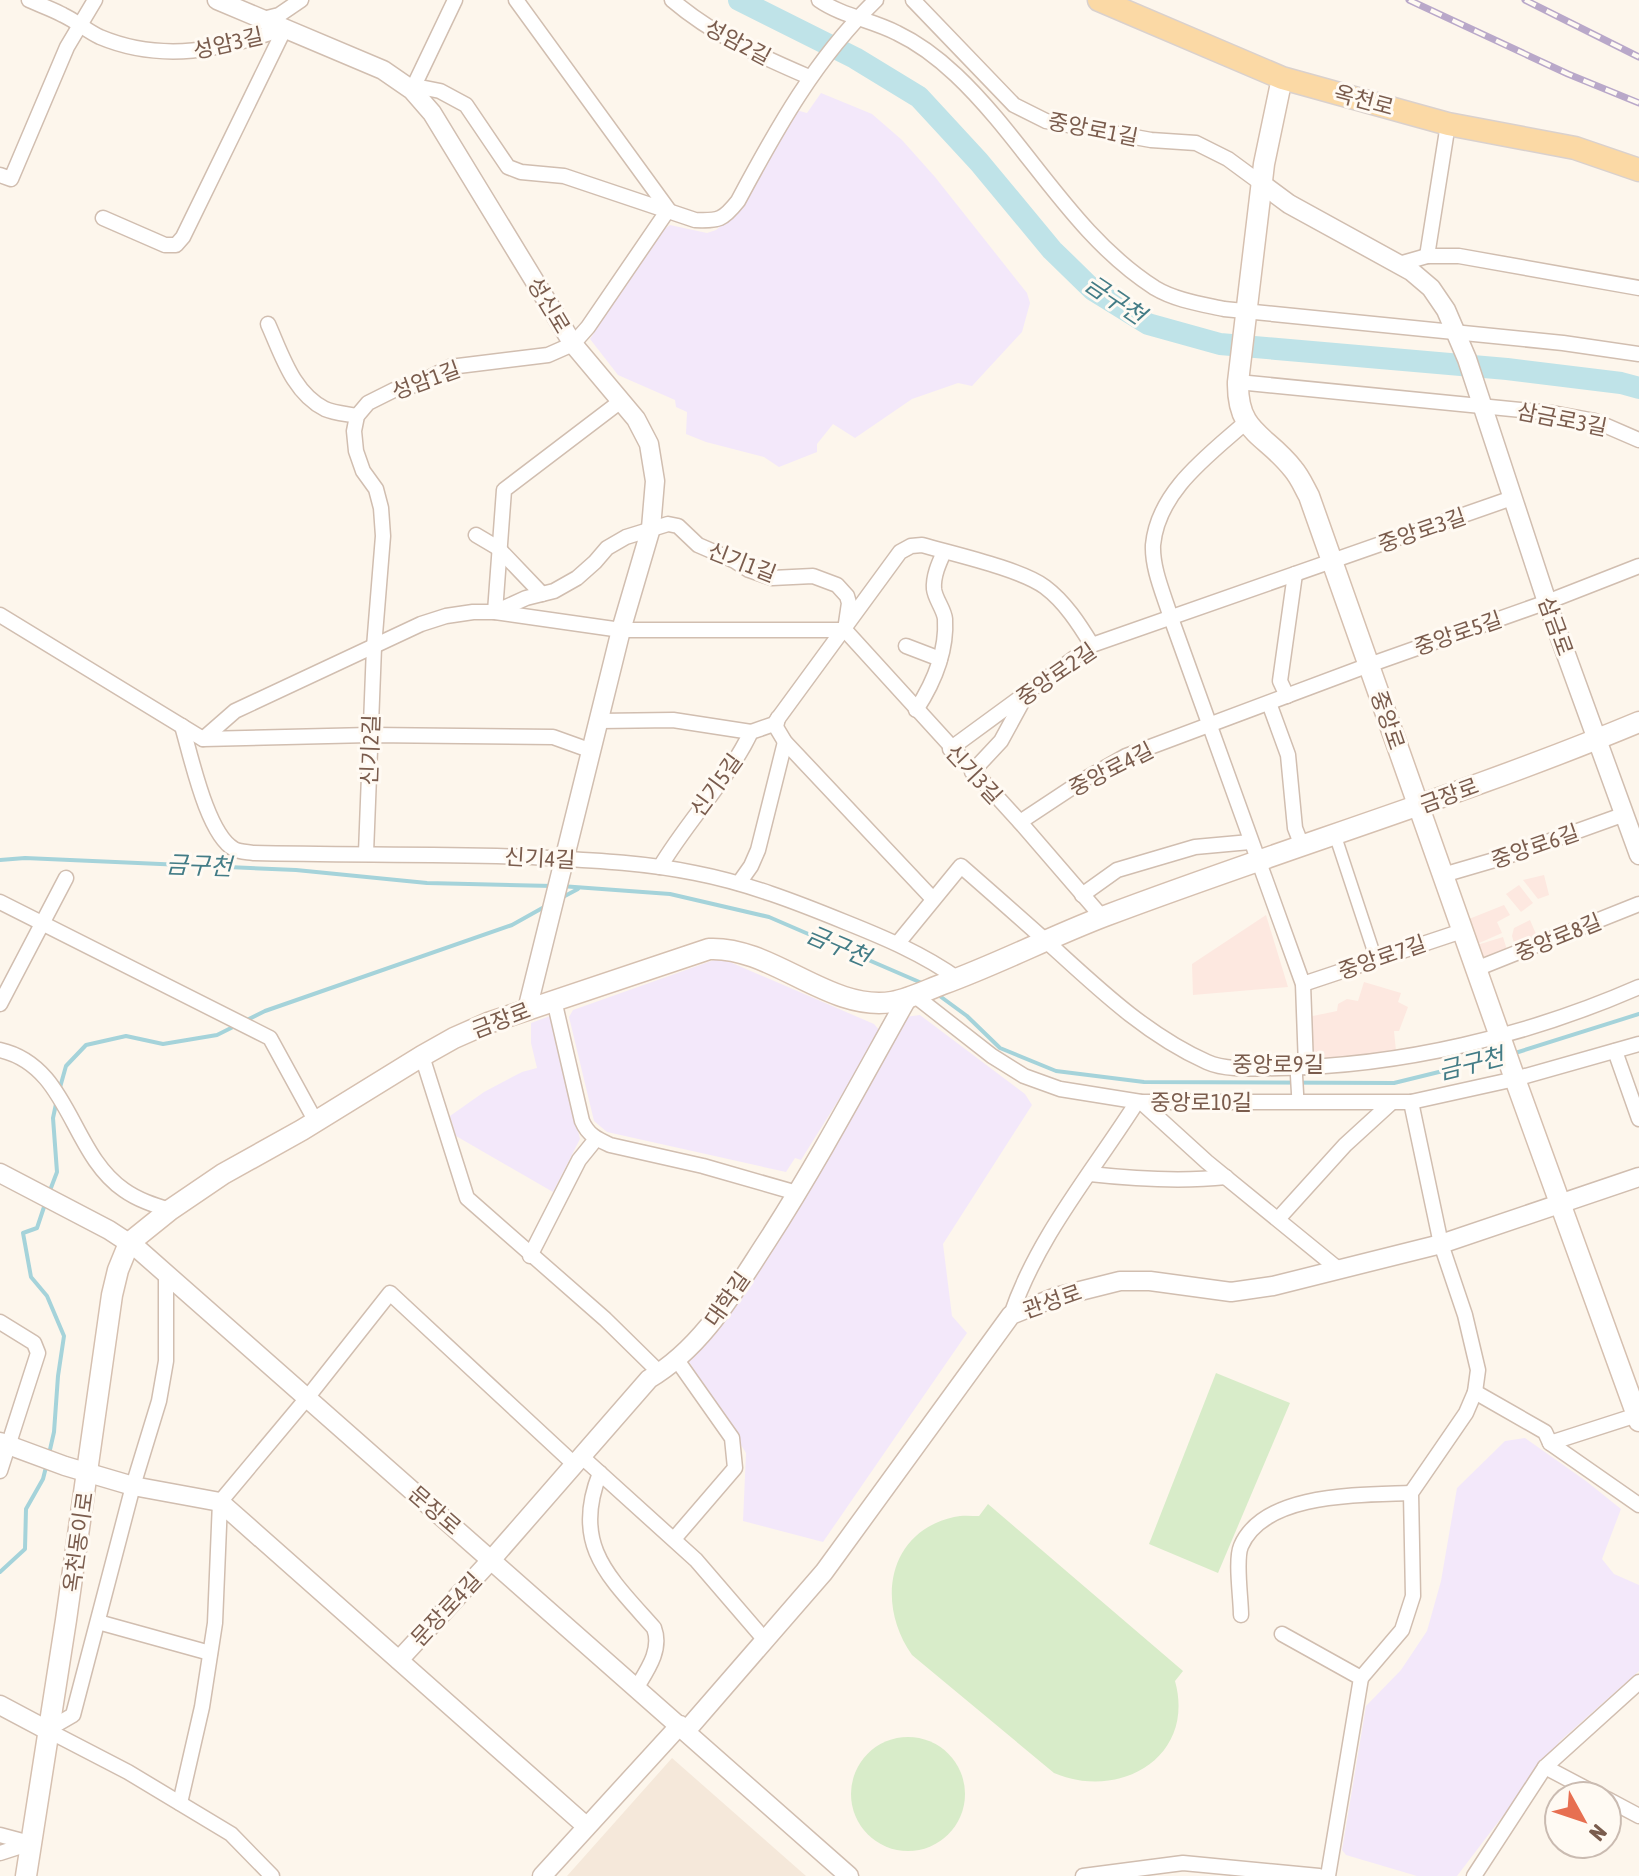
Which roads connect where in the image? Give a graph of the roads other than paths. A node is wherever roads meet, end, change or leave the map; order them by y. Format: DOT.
graph roads {
  1 [pos="29,0"];
  2 [pos="95,0"];
  3 [pos="217,0"];
  4 [pos="301,0"];
  5 [pos="455,0"];
  6 [pos="516,0"];
  7 [pos="672,0"];
  8 [pos="819,0"];
  9 [pos="876,0"];
  10 [pos="913,0"];
  11 [pos="1099,0"];
  12 [pos="263,19"];
  13 [pos="855,20"];
  14 [pos="80,24"];
  15 [pos="285,28"];
  16 [pos="812,73"];
  17 [pos="1282,78"];
  18 [pos="412,90"];
  19 [pos="1448,124"];
  20 [pos="1639,170"];
  21 [pos="6,177"];
  22 [pos="1262,184"];
  23 [pos="668,210"];
  24 [pos="103,218"];
  25 [pos="1427,256"];
  26 [pos="1399,264"];
  27 [pos="1639,288"];
  28 [pos="1248,310"];
  29 [pos="268,324"];
  30 [pos="1457,333"];
  31 [pos="573,344"];
  32 [pos="1639,354"];
  33 [pos="1239,377"];
  34 [pos="1480,400"];
  35 [pos="621,401"];
  36 [pos="357,416"];
  37 [pos="1246,422"];
  38 [pos="1639,440"];
  39 [pos="1512,498"];
  40 [pos="651,528"];
  41 [pos="476,535"];
  42 [pos="498,548"];
  43 [pos="944,552"];
  44 [pos="1332,561"];
  45 [pos="1639,566"];
  46 [pos="1295,574"];
  47 [pos="542,594"];
  48 [pos="1547,602"];
  49 [pos="495,612"];
  50 [pos="0,615"];
  51 [pos="1171,618"];
  52 [pos="621,630"];
  53 [pos="845,630"];
  54 [pos="1092,645"];
  55 [pos="906,646"];
  56 [pos="374,647"];
  57 [pos="940,659"];
  58 [pos="1369,665"];
  59 [pos="1027,693"];
  60 [pos="1287,696"];
  61 [pos="1269,703"];
  62 [pos="916,710"];
  63 [pos="779,714"];
  64 [pos="599,721"];
  65 [pos="1639,722"];
  66 [pos="1208,725"];
  67 [pos="182,726"];
  68 [pos="751,732"];
  69 [pos="370,735"];
  70 [pos="203,739"];
  71 [pos="1598,739"];
  72 [pos="785,742"];
  73 [pos="950,749"];
  74 [pos="592,751"];
  75 [pos="972,772"];
  76 [pos="1419,806"];
  77 [pos="1020,822"];
  78 [pos="1632,824"];
  79 [pos="1335,835"];
  80 [pos="1302,846"];
  81 [pos="1254,852"];
  82 [pos="366,853"];
  83 [pos="1639,855"];
  84 [pos="565,859"];
  85 [pos="660,867"];
  86 [pos="1443,875"];
  87 [pos="66,878"];
  88 [pos="739,883"];
  89 [pos="1082,895"];
  90 [pos="932,898"];
  91 [pos="0,902"];
  92 [pos="1639,904"];
  93 [pos="1102,917"];
  94 [pos="43,924"];
  95 [pos="1462,931"];
  96 [pos="1046,941"];
  97 [pos="898,943"];
  98 [pos="1376,959"];
  99 [pos="1476,969"];
  100 [pos="955,980"];
  101 [pos="1303,984"];
  102 [pos="1639,987"];
  103 [pos="911,996"];
  104 [pos="554,1000"];
  105 [pos="0,1004"];
  106 [pos="527,1010"];
  107 [pos="1502,1041"];
  108 [pos="1639,1044"];
  109 [pos="0,1050"];
  110 [pos="1615,1051"];
  111 [pos="422,1056"];
  112 [pos="1301,1067"];
  113 [pos="1515,1079"];
  114 [pos="1139,1102"];
  115 [pos="1298,1102"];
  116 [pos="1411,1102"];
  117 [pos="1391,1103"];
  118 [pos="1639,1119"];
  119 [pos="316,1122"];
  120 [pos="596,1139"];
  121 [pos="0,1173"];
  122 [pos="1090,1174"];
  123 [pos="1226,1177"];
  124 [pos="1639,1177"];
  125 [pos="797,1193"];
  126 [pos="1559,1202"];
  127 [pos="170,1210"];
  128 [pos="1278,1219"];
  129 [pos="129,1243"];
  130 [pos="1441,1244"];
  131 [pos="530,1256"];
  132 [pos="1337,1268"];
  133 [pos="166,1275"];
  134 [pos="1011,1315"];
  135 [pos="0,1322"];
  136 [pos="677,1360"];
  137 [pos="660,1373"];
  138 [pos="1475,1392"];
  139 [pos="307,1398"];
  140 [pos="1638,1418"];
  141 [pos="1550,1443"];
  142 [pos="4,1444"];
  143 [pos="577,1460"];
  144 [pos="0,1471"];
  145 [pos="88,1473"];
  146 [pos="600,1473"];
  147 [pos="133,1486"];
  148 [pos="1411,1493"];
  149 [pos="220,1502"];
  150 [pos="1639,1505"];
  151 [pos="674,1539"];
  152 [pos="492,1559"];
  153 [pos="1241,1615"];
  154 [pos="98,1622"];
  155 [pos="1282,1634"];
  156 [pos="764,1639"];
  157 [pos="210,1653"];
  158 [pos="399,1660"];
  159 [pos="1361,1678"];
  160 [pos="1639,1682"];
  161 [pos="637,1687"];
  162 [pos="0,1705"];
  163 [pos="683,1728"];
  164 [pos="47,1730"];
  165 [pos="1545,1767"];
  166 [pos="1570,1780"];
  167 [pos="180,1803"];
  168 [pos="586,1826"];
  169 [pos="0,1835"];
  170 [pos="31,1843"];
  171 [pos="0,1853"];
  172 [pos="1293,1874"];
  173 [pos="26,1876"];
  174 [pos="272,1876"];
  175 [pos="542,1876"];
  176 [pos="848,1876"];
  177 [pos="1083,1876"];
  178 [pos="1319,1876"];
  179 [pos="1328,1876"];
  180 [pos="1474,1876"];
  1 -- 14 [label="street, 성암3길"];
  2 -- 14 [label="street"];
  3 -- 12 [label="street, 성신로"];
  4 -- 12 [label="street"];
  5 -- 18 [label="street"];
  6 -- 23 [label="street"];
  7 -- 16 [label="street, 성암2길"];
  8 -- 13 [label="street"];
  9 -- 13 [label="street"];
  10 -- 22 [label="street, 중앙로1길"];
  11 -- 17 [label="main road, 옥천로"];
  12 -- 15 [label="street, 성신로"];
  13 -- 16 [label="street"];
  13 -- 28 [label="street"];
  14 -- 15 [label="street, 성암3길"];
  14 -- 21 [label="street"];
  15 -- 18 [label="street, 성신로"];
  15 -- 24 [label="street"];
  16 -- 23 [label="street"];
  17 -- 19 [label="main road, 옥천로"];
  17 -- 22 [label="main road"];
  18 -- 23 [label="street"];
  18 -- 31 [label="street, 성신로"];
  19 -- 20 [label="main road, 옥천로"];
  19 -- 25 [label="street"];
  22 -- 26 [label="street"];
  22 -- 28 [label="main road"];
  23 -- 31 [label="street"];
  25 -- 26 [label="street"];
  25 -- 27 [label="street"];
  26 -- 30 [label="street"];
  28 -- 30 [label="street"];
  28 -- 33 [label="main road"];
  29 -- 36 [label="street"];
  30 -- 32 [label="street"];
  30 -- 34 [label="street, 삼금로"];
  31 -- 35 [label="street, 성신로"];
  31 -- 36 [label="street, 성암1길"];
  33 -- 34 [label="street, 삼금로3길"];
  33 -- 37 [label="main road"];
  34 -- 38 [label="street, 삼금로3길"];
  34 -- 39 [label="street, 삼금로"];
  35 -- 40 [label="street, 성신로"];
  35 -- 42 [label="street"];
  36 -- 56 [label="street"];
  37 -- 44 [label="main road, 중앙로"];
  37 -- 51 [label="street"];
  39 -- 44 [label="street, 중앙로3길"];
  39 -- 48 [label="street, 삼금로"];
  40 -- 47 [label="street"];
  40 -- 52 [label="street, 성신로"];
  40 -- 53 [label="street, 신기1길"];
  41 -- 42 [label="street"];
  42 -- 47 [label="street"];
  42 -- 49 [label="street"];
  43 -- 53 [label="street"];
  43 -- 54 [label="street"];
  43 -- 57 [label="street"];
  44 -- 46 [label="street, 중앙로2길"];
  44 -- 58 [label="main road, 중앙로"];
  45 -- 48 [label="street, 중앙로5길"];
  46 -- 51 [label="street, 중앙로2길"];
  46 -- 60 [label="street"];
  47 -- 49 [label="street"];
  48 -- 58 [label="street, 중앙로5길"];
  48 -- 71 [label="street, 삼금로"];
  49 -- 52 [label="street"];
  49 -- 56 [label="street"];
  50 -- 67 [label="street"];
  51 -- 54 [label="street, 중앙로2길"];
  51 -- 66 [label="street"];
  52 -- 53 [label="street"];
  52 -- 64 [label="street, 성신로"];
  53 -- 62 [label="street, 신기3길"];
  53 -- 63 [label="street, 신기5길"];
  54 -- 59 [label="street, 중앙로2길"];
  55 -- 57 [label="street"];
  56 -- 69 [label="street, 신기2길"];
  56 -- 70 [label="street"];
  57 -- 62 [label="street"];
  58 -- 60 [label="street, 중앙로4길"];
  58 -- 76 [label="main road, 중앙로"];
  59 -- 73 [label="street, 중앙로2길"];
  59 -- 75 [label="street"];
  60 -- 61 [label="street, 중앙로4길"];
  61 -- 66 [label="street, 중앙로4길"];
  61 -- 80 [label="street"];
  62 -- 73 [label="street, 신기3길"];
  63 -- 68 [label="street, 신기5길"];
  63 -- 72 [label="street, 신기5길"];
  64 -- 68 [label="street"];
  64 -- 74 [label="street, 성신로"];
  65 -- 71 [label="main road, 금장로"];
  66 -- 77 [label="street, 중앙로4길"];
  66 -- 81 [label="street"];
  67 -- 70 [label="street"];
  67 -- 82 [label="street, 신기4길"];
  68 -- 85 [label="street, 신기5길"];
  69 -- 70 [label="street"];
  69 -- 74 [label="street"];
  69 -- 82 [label="street, 신기2길"];
  71 -- 76 [label="main road, 금장로"];
  71 -- 78 [label="street, 삼금로"];
  72 -- 88 [label="street, 신기5길"];
  72 -- 90 [label="street"];
  73 -- 75 [label="street, 신기3길"];
  74 -- 84 [label="street, 성신로"];
  75 -- 77 [label="street, 신기3길"];
  76 -- 79 [label="main road, 금장로"];
  76 -- 86 [label="main road, 중앙로"];
  77 -- 89 [label="street, 신기3길"];
  78 -- 83 [label="street, 삼금로"];
  78 -- 86 [label="street, 중앙로6길"];
  79 -- 80 [label="main road, 금장로"];
  79 -- 98 [label="street"];
  80 -- 81 [label="main road, 금장로"];
  81 -- 89 [label="street"];
  81 -- 93 [label="main road, 금장로"];
  81 -- 101 [label="street"];
  82 -- 84 [label="street, 신기4길"];
  84 -- 85 [label="street, 신기4길"];
  84 -- 106 [label="street, 성신로"];
  85 -- 88 [label="street, 신기4길"];
  86 -- 95 [label="main road, 중앙로"];
  87 -- 94 [label="street"];
  88 -- 97 [label="street, 신기4길"];
  89 -- 93 [label="street, 신기3길"];
  90 -- 96 [label="street"];
  90 -- 97 [label="street"];
  91 -- 94 [label="street"];
  92 -- 99 [label="street, 중앙로8길"];
  93 -- 96 [label="main road, 금장로"];
  94 -- 105 [label="street"];
  94 -- 119 [label="street"];
  95 -- 98 [label="street, 중앙로7길"];
  95 -- 99 [label="main road, 중앙로"];
  96 -- 100 [label="main road, 금장로"];
  96 -- 112 [label="street, 중앙로9길"];
  97 -- 100 [label="street, 신기4길"];
  98 -- 101 [label="street, 중앙로7길"];
  99 -- 107 [label="main road, 중앙로"];
  100 -- 103 [label="main road, 금장로"];
  101 -- 112 [label="street"];
  102 -- 107 [label="street"];
  103 -- 104 [label="main road, 금장로"];
  103 -- 114 [label="street, 중앙로10길"];
  103 -- 125 [label="street, 대학길"];
  104 -- 106 [label="main road, 금장로"];
  104 -- 120 [label="street"];
  106 -- 111 [label="main road, 금장로"];
  107 -- 112 [label="street, 중앙로9길"];
  107 -- 113 [label="main road, 중앙로"];
  108 -- 110 [label="street, 중앙로10길"];
  109 -- 127 [label="street"];
  110 -- 113 [label="street, 중앙로10길"];
  110 -- 118 [label="street"];
  111 -- 119 [label="main road, 금장로"];
  111 -- 131 [label="street"];
  112 -- 115 [label="street"];
  113 -- 116 [label="street, 중앙로10길"];
  113 -- 126 [label="main road"];
  114 -- 115 [label="street, 중앙로10길"];
  114 -- 122 [label="street"];
  114 -- 123 [label="street"];
  115 -- 117 [label="street, 중앙로10길"];
  116 -- 117 [label="street, 중앙로10길"];
  116 -- 130 [label="street"];
  117 -- 128 [label="street"];
  119 -- 127 [label="main road, 금장로"];
  120 -- 125 [label="street"];
  120 -- 131 [label="street"];
  121 -- 129 [label="street, 문장로"];
  122 -- 123 [label="street"];
  122 -- 134 [label="street"];
  123 -- 128 [label="street"];
  124 -- 126 [label="street, 관성로"];
  125 -- 136 [label="street, 대학길"];
  126 -- 130 [label="street, 관성로"];
  126 -- 140 [label="main road"];
  127 -- 129 [label="main road, 금장로"];
  128 -- 132 [label="street"];
  129 -- 133 [label="street, 문장로"];
  129 -- 145 [label="main road, 옥천동이로"];
  130 -- 132 [label="street, 관성로"];
  130 -- 138 [label="street"];
  131 -- 137 [label="street"];
  132 -- 134 [label="street, 관성로"];
  133 -- 139 [label="street, 문장로"];
  133 -- 147 [label="street"];
  134 -- 156 [label="street, 관성로"];
  135 -- 142 [label="street"];
  136 -- 137 [label="street, 대학길"];
  136 -- 151 [label="street"];
  137 -- 143 [label="street, 대학길"];
  138 -- 141 [label="street"];
  138 -- 148 [label="street"];
  139 -- 143 [label="street"];
  139 -- 149 [label="street"];
  139 -- 152 [label="street, 문장로"];
  140 -- 141 [label="street"];
  141 -- 150 [label="street"];
  142 -- 144 [label="street"];
  142 -- 145 [label="street"];
  143 -- 146 [label="street"];
  143 -- 152 [label="street, 대학길"];
  145 -- 147 [label="street"];
  145 -- 164 [label="main road, 옥천동이로"];
  146 -- 151 [label="street"];
  146 -- 161 [label="street"];
  147 -- 149 [label="street"];
  147 -- 154 [label="street"];
  148 -- 153 [label="street"];
  148 -- 159 [label="street"];
  149 -- 157 [label="street"];
  149 -- 158 [label="street"];
  151 -- 156 [label="street"];
  152 -- 158 [label="street, 문장로4길"];
  152 -- 161 [label="street, 문장로"];
  154 -- 157 [label="street"];
  154 -- 164 [label="street"];
  155 -- 159 [label="street"];
  156 -- 163 [label="street, 관성로"];
  157 -- 167 [label="street"];
  158 -- 168 [label="street"];
  159 -- 179 [label="street"];
  160 -- 165 [label="street"];
  161 -- 163 [label="street, 문장로"];
  162 -- 164 [label="street"];
  163 -- 168 [label="street, 관성로"];
  163 -- 176 [label="street, 문장로"];
  164 -- 167 [label="street"];
  164 -- 170 [label="main road, 옥천동이로"];
  165 -- 166 [label="street"];
  165 -- 180 [label="street"];
  167 -- 174 [label="street"];
  168 -- 175 [label="street, 관성로"];
  169 -- 170 [label="street"];
  170 -- 171 [label="street"];
  170 -- 173 [label="main road, 옥천동이로"];
  172 -- 177 [label="street"];
  172 -- 178 [label="street"];
}
